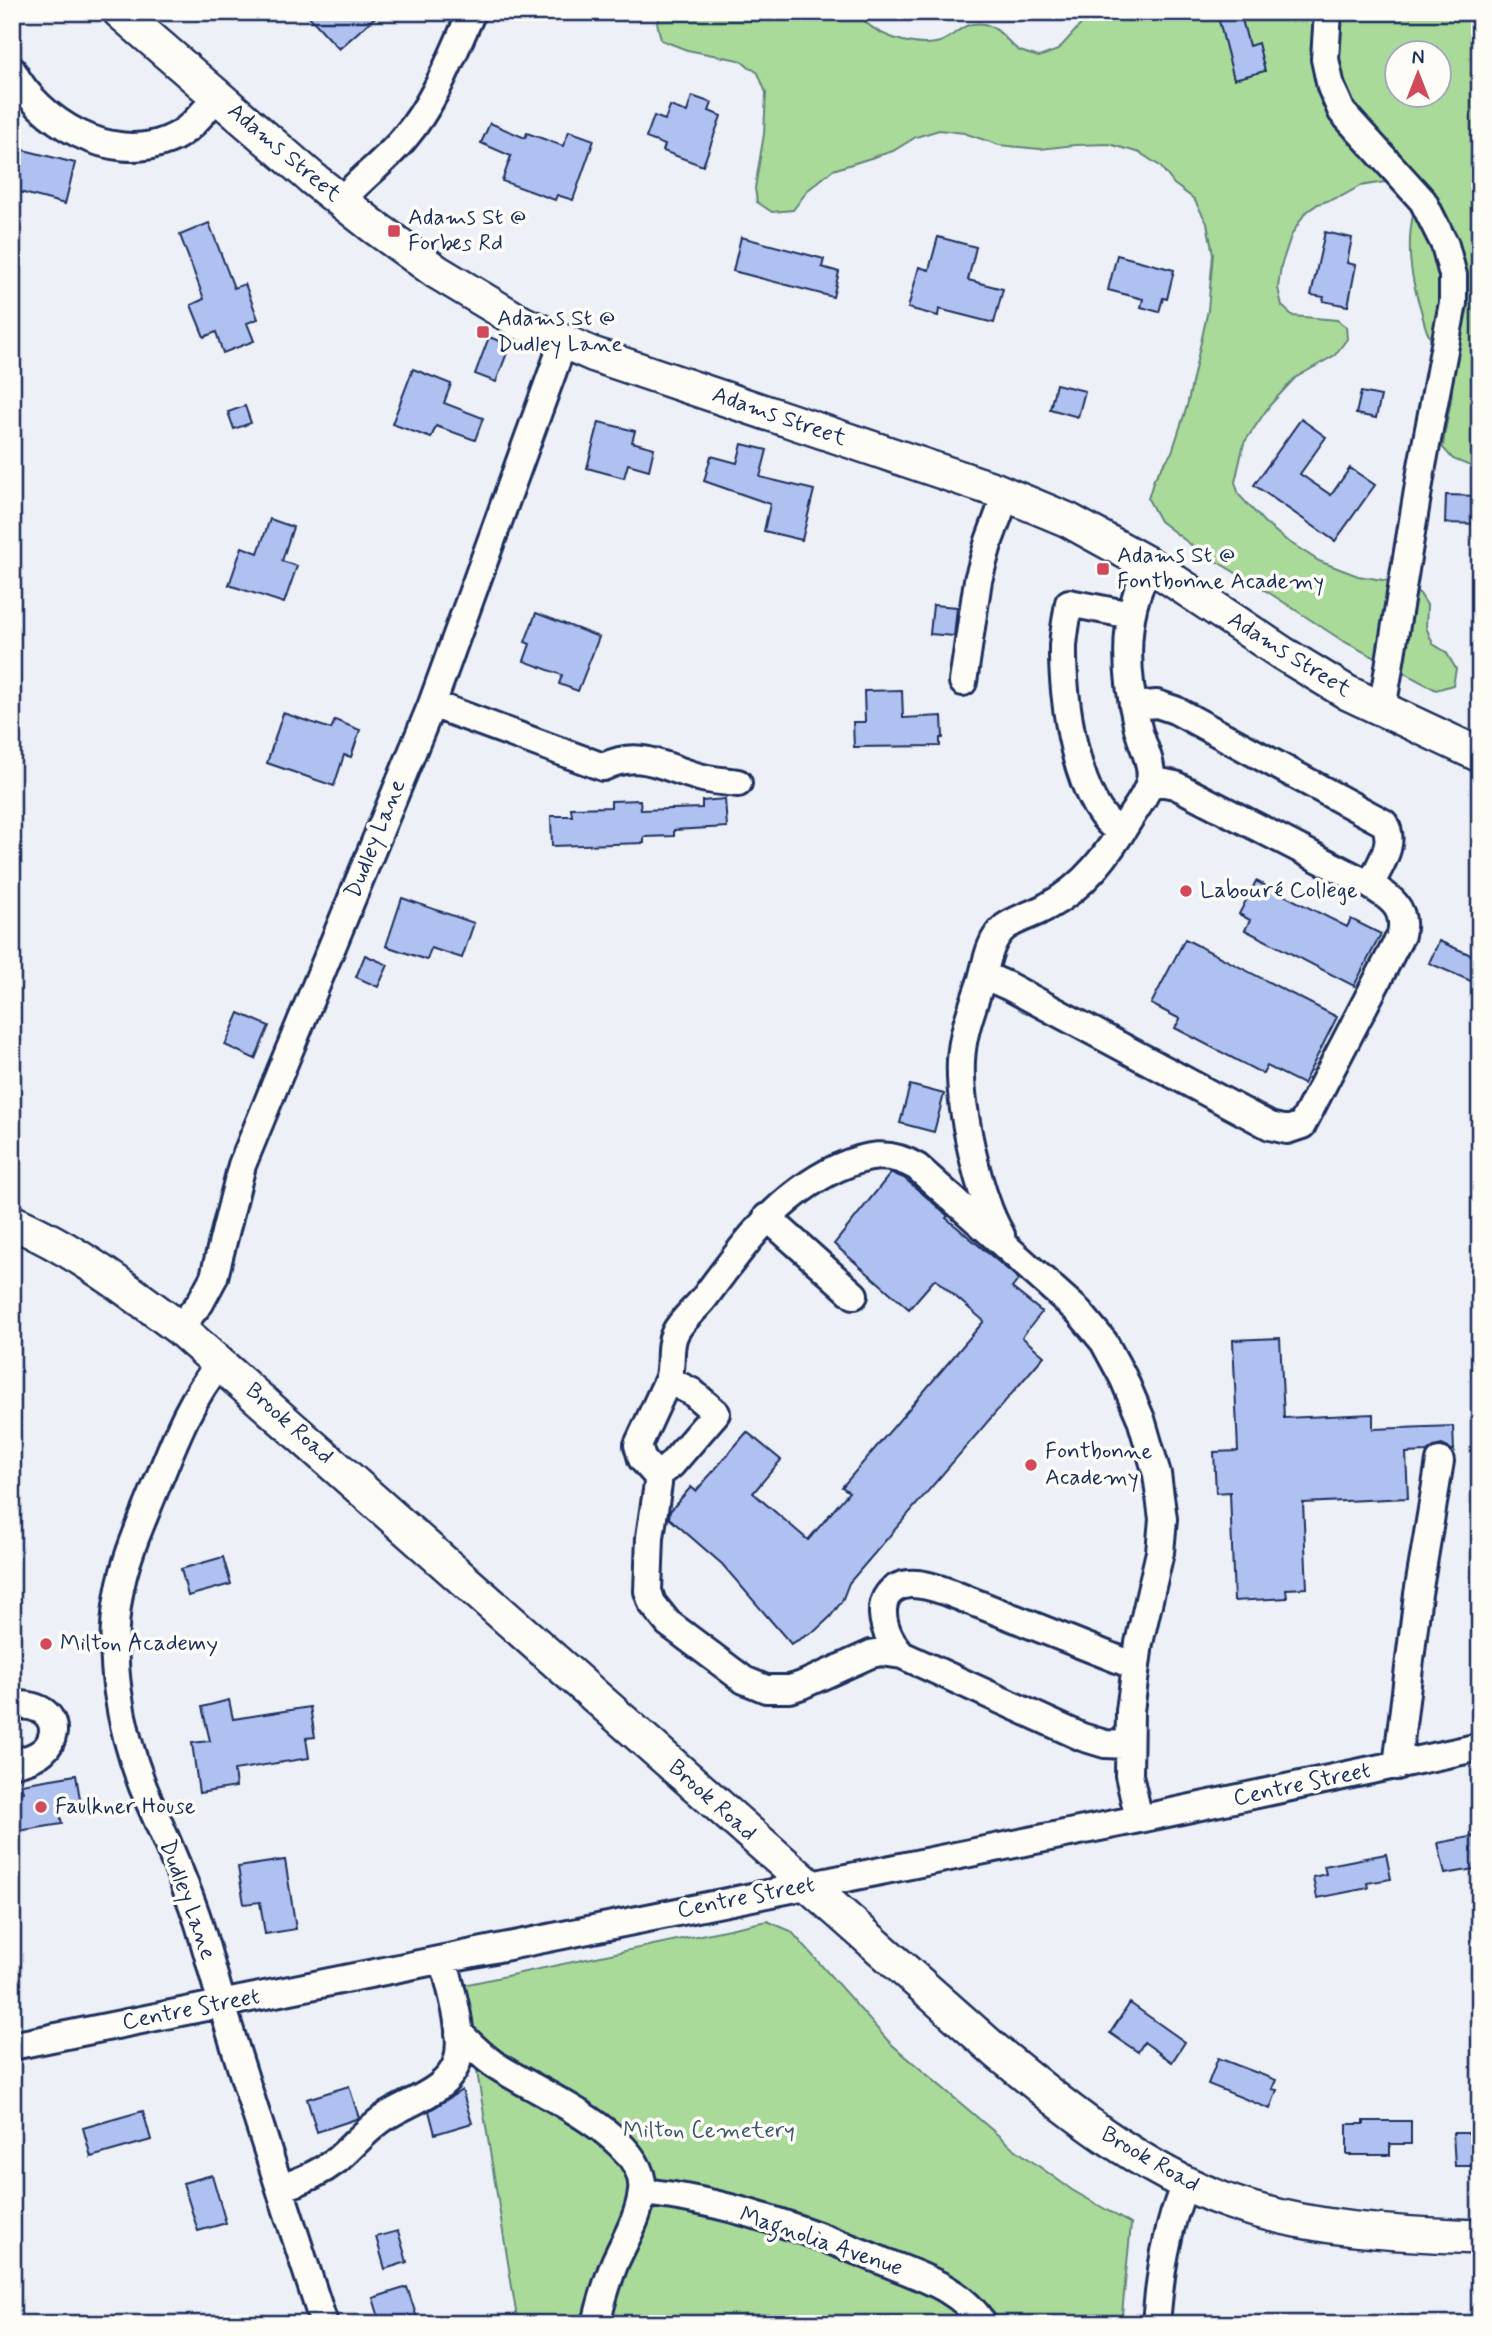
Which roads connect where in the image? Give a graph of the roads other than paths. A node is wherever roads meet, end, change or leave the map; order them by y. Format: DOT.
graph roads {
  1 [pos="120,12"];
  2 [pos="471,12"];
  3 [pos="1328,12"];
  4 [pos="12,70"];
  5 [pos="217,96"];
  6 [pos="341,201"];
  7 [pos="563,343"];
  8 [pos="1006,495"];
  9 [pos="1150,565"];
  10 [pos="1131,615"];
  11 [pos="963,682"];
  12 [pos="432,704"];
  13 [pos="1133,706"];
  14 [pos="1382,710"];
  15 [pos="1480,755"];
  16 [pos="1150,780"];
  17 [pos="738,783"];
  18 [pos="1121,832"];
  19 [pos="1370,885"];
  20 [pos="983,975"];
  21 [pos="970,1135"];
  22 [pos="917,1167"];
  23 [pos="767,1217"];
  24 [pos="12,1223"];
  25 [pos="1008,1247"];
  26 [pos="854,1295"];
  27 [pos="179,1328"];
  28 [pos="220,1363"];
  29 [pos="668,1380"];
  30 [pos="1440,1461"];
  31 [pos="657,1476"];
  32 [pos="902,1655"];
  33 [pos="1135,1666"];
  34 [pos="12,1706"];
  35 [pos="1128,1745"];
  36 [pos="1480,1747"];
  37 [pos="12,1764"];
  38 [pos="1397,1766"];
  39 [pos="1139,1819"];
  40 [pos="808,1886"];
  41 [pos="444,1959"];
  42 [pos="221,2004"];
  43 [pos="459,2033"];
  44 [pos="12,2046"];
  45 [pos="1186,2183"];
  46 [pos="280,2189"];
  47 [pos="642,2192"];
  48 [pos="1480,2237"];
  49 [pos="324,2324"];
  50 [pos="596,2324"];
  51 [pos="983,2324"];
  52 [pos="1156,2324"];
  1 -- 5 [label="main road, Adams Street"];
  2 -- 6 [label="street"];
  3 -- 14 [label="street"];
  4 -- 5 [label="street"];
  5 -- 6 [label="main road, Adams Street"];
  6 -- 7 [label="main road, Adams Street"];
  7 -- 8 [label="main road, Adams Street"];
  7 -- 12 [label="street, Dudley Lane"];
  8 -- 9 [label="main road, Adams Street"];
  8 -- 11 [label="street"];
  9 -- 10 [label="street"];
  9 -- 14 [label="main road, Adams Street"];
  10 -- 13 [label="street"];
  10 -- 18 [label="street"];
  12 -- 17 [label="street"];
  12 -- 27 [label="street, Dudley Lane"];
  13 -- 16 [label="street"];
  13 -- 19 [label="street"];
  14 -- 15 [label="main road, Adams Street"];
  16 -- 18 [label="street"];
  16 -- 19 [label="street"];
  18 -- 20 [label="street"];
  19 -- 20 [label="street"];
  20 -- 21 [label="street"];
  21 -- 22 [label="street"];
  21 -- 25 [label="street"];
  22 -- 23 [label="street"];
  22 -- 25 [label="street"];
  23 -- 26 [label="street"];
  23 -- 29 [label="street"];
  24 -- 27 [label="main road, Brook Road"];
  25 -- 33 [label="street"];
  27 -- 28 [label="main road, Brook Road"];
  28 -- 40 [label="main road, Brook Road"];
  28 -- 42 [label="street, Dudley Lane"];
  29 -- 31 [label="street"];
  29 -- 31 [label="street"];
  30 -- 38 [label="street"];
  31 -- 32 [label="street"];
  32 -- 33 [label="street"];
  32 -- 35 [label="street"];
  33 -- 35 [label="street"];
  34 -- 37 [label="street"];
  35 -- 39 [label="street"];
  36 -- 38 [label="street, Centre Street"];
  38 -- 39 [label="street, Centre Street"];
  39 -- 40 [label="street, Centre Street"];
  40 -- 41 [label="street, Centre Street"];
  40 -- 45 [label="main road, Brook Road"];
  41 -- 42 [label="street, Centre Street"];
  41 -- 43 [label="street"];
  42 -- 44 [label="street, Centre Street"];
  42 -- 46 [label="street, Dudley Lane"];
  43 -- 46 [label="street"];
  43 -- 47 [label="street"];
  45 -- 48 [label="main road, Brook Road"];
  45 -- 52 [label="street"];
  46 -- 49 [label="street, Dudley Lane"];
  47 -- 50 [label="street"];
  47 -- 51 [label="street, Magnolia Avenue"];
}
